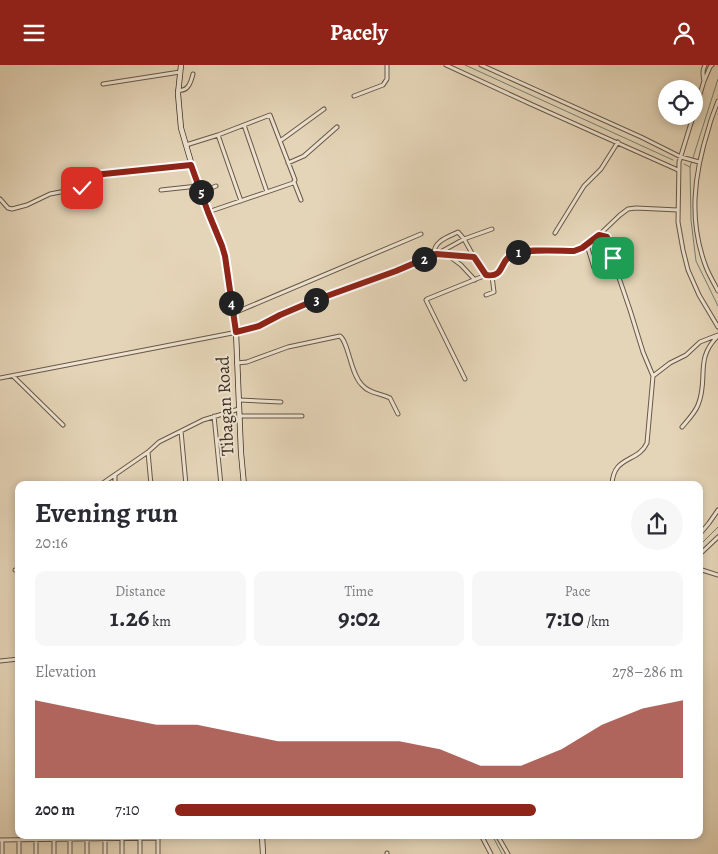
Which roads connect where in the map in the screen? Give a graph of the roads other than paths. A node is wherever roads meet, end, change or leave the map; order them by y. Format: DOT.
graph roads {
  1 [pos="181,65"];
  2 [pos="387,65"];
  3 [pos="446,65"];
  4 [pos="481,65"];
  5 [pos="705,65"];
  6 [pos="712,65"];
  7 [pos="180,72"];
  8 [pos="193,75"];
  9 [pos="704,81"];
  10 [pos="103,84"];
  11 [pos="178,90"];
  12 [pos="354,96"];
  13 [pos="718,101"];
  14 [pos="324,109"];
  15 [pos="244,125"];
  16 [pos="337,127"];
  17 [pos="218,135"];
  18 [pos="280,141"];
  19 [pos="618,142"];
  20 [pos="185,145"];
  21 [pos="682,157"];
  22 [pos="698,161"];
  23 [pos="288,163"];
  24 [pos="191,165"];
  25 [pos="678,170"];
  26 [pos="294,182"];
  27 [pos="198,186"];
  28 [pos="216,186"];
  29 [pos="161,190"];
  30 [pos="201,192"];
  31 [pos="267,192"];
  32 [pos="0,199"];
  33 [pos="301,199"];
  34 [pos="241,201"];
  35 [pos="678,210"];
  36 [pos="208,212"];
  37 [pos="492,229"];
  38 [pos="555,233"];
  39 [pos="421,234"];
  40 [pos="599,235"];
  41 [pos="464,239"];
  42 [pos="587,245"];
  43 [pos="435,254"];
  44 [pos="446,255"];
  45 [pos="474,257"];
  46 [pos="594,268"];
  47 [pos="486,275"];
  48 [pos="492,276"];
  49 [pos="475,280"];
  50 [pos="718,291"];
  51 [pos="486,295"];
  52 [pos="233,313"];
  53 [pos="718,327"];
  54 [pos="236,332"];
  55 [pos="718,336"];
  56 [pos="237,363"];
  57 [pos="13,375"];
  58 [pos="653,375"];
  59 [pos="0,378"];
  60 [pos="465,379"];
  61 [pos="239,399"];
  62 [pos="281,402"];
  63 [pos="239,409"];
  64 [pos="398,413"];
  65 [pos="214,416"];
  66 [pos="239,416"];
  67 [pos="302,416"];
  68 [pos="63,425"];
  69 [pos="682,427"];
  70 [pos="181,431"];
  71 [pos="148,452"];
  72 [pos="115,474"];
  73 [pos="105,481"];
  74 [pos="115,481"];
  75 [pos="151,481"];
  76 [pos="186,481"];
  77 [pos="221,481"];
  78 [pos="244,481"];
  79 [pos="613,481"];
  80 [pos="718,510"];
  81 [pos="703,530"];
  82 [pos="718,537"];
  83 [pos="703,551"];
  84 [pos="703,570"];
  85 [pos="718,575"];
  86 [pos="15,659"];
  87 [pos="0,661"];
  88 [pos="54,839"];
  89 [pos="70,839"];
  90 [pos="87,839"];
  91 [pos="105,839"];
  92 [pos="122,839"];
  93 [pos="140,839"];
  94 [pos="262,839"];
  95 [pos="483,839"];
  96 [pos="499,839"];
  97 [pos="1,840"];
  98 [pos="19,840"];
  99 [pos="36,840"];
  100 [pos="2,854"];
  101 [pos="19,854"];
  102 [pos="36,854"];
  103 [pos="54,854"];
  104 [pos="70,854"];
  105 [pos="87,854"];
  106 [pos="105,854"];
  107 [pos="122,854"];
  108 [pos="140,854"];
  109 [pos="158,854"];
  110 [pos="263,854"];
  111 [pos="491,854"];
  112 [pos="508,854"];
  1 -- 7 [label="main road, Tibagan Road"];
  2 -- 12 [label="street"];
  3 -- 19 [label="street"];
  4 -- 21 [label="street"];
  5 -- 9 [label="street"];
  6 -- 9 [label="street"];
  7 -- 10 [label="street"];
  7 -- 11 [label="main road, Tibagan Road"];
  8 -- 11 [label="street"];
  9 -- 21 [label="street"];
  11 -- 20 [label="main road, Tibagan Road"];
  13 -- 22 [label="street"];
  14 -- 18 [label="street"];
  15 -- 17 [label="street"];
  15 -- 18 [label="street"];
  15 -- 31 [label="street"];
  16 -- 23 [label="street"];
  17 -- 20 [label="street"];
  17 -- 34 [label="street"];
  18 -- 23 [label="street"];
  19 -- 25 [label="street"];
  19 -- 38 [label="street"];
  20 -- 24 [label="main road, Tibagan Road"];
  21 -- 22 [label="street"];
  21 -- 25 [label="street"];
  22 -- 50 [label="street"];
  23 -- 26 [label="street"];
  24 -- 27 [label="main road, Tibagan Road"];
  24 -- 32 [label="street"];
  25 -- 35 [label="street"];
  26 -- 31 [label="street"];
  26 -- 33 [label="street"];
  27 -- 29 [label="street"];
  27 -- 30 [label="main road, Tibagan Road"];
  28 -- 30 [label="street"];
  30 -- 36 [label="main road, Tibagan Road"];
  31 -- 34 [label="street"];
  34 -- 36 [label="street"];
  35 -- 40 [label="street"];
  35 -- 53 [label="street"];
  36 -- 52 [label="main road, Tibagan Road"];
  37 -- 41 [label="street"];
  39 -- 52 [label="street"];
  40 -- 42 [label="street"];
  40 -- 58 [label="street"];
  41 -- 43 [label="street"];
  41 -- 43 [label="street"];
  41 -- 45 [label="street"];
  42 -- 46 [label="street"];
  42 -- 48 [label="street"];
  43 -- 44 [label="street"];
  43 -- 54 [label="street"];
  44 -- 45 [label="street"];
  44 -- 49 [label="street"];
  45 -- 47 [label="street"];
  47 -- 48 [label="street"];
  47 -- 49 [label="street"];
  48 -- 51 [label="street"];
  49 -- 60 [label="street"];
  52 -- 54 [label="main road, Tibagan Road"];
  54 -- 56 [label="main road, Tibagan Road"];
  54 -- 57 [label="street"];
  55 -- 58 [label="street"];
  55 -- 69 [label="street"];
  56 -- 61 [label="main road, Tibagan Road"];
  56 -- 64 [label="street"];
  57 -- 59 [label="street"];
  57 -- 68 [label="street"];
  58 -- 79 [label="street"];
  61 -- 62 [label="street"];
  61 -- 63 [label="main road, Tibagan Road"];
  63 -- 65 [label="street"];
  63 -- 66 [label="main road, Tibagan Road"];
  65 -- 70 [label="street"];
  65 -- 77 [label="street"];
  66 -- 67 [label="street"];
  66 -- 78 [label="main road, Tibagan Road"];
  70 -- 71 [label="street"];
  70 -- 76 [label="street"];
  71 -- 72 [label="street"];
  71 -- 75 [label="street"];
  72 -- 73 [label="street"];
  72 -- 74 [label="street"];
  80 -- 81 [label="street"];
  82 -- 83 [label="street"];
  84 -- 85 [label="street"];
  86 -- 87 [label="street"];
  88 -- 89 [label="street"];
  88 -- 99 [label="street"];
  88 -- 103 [label="street"];
  89 -- 90 [label="street"];
  89 -- 104 [label="street"];
  90 -- 91 [label="street"];
  90 -- 105 [label="street"];
  91 -- 92 [label="street"];
  91 -- 106 [label="street"];
  92 -- 93 [label="street"];
  92 -- 107 [label="street"];
  93 -- 108 [label="street"];
  93 -- 109 [label="street"];
  94 -- 110 [label="main road"];
  95 -- 111 [label="street"];
  96 -- 112 [label="street"];
  97 -- 98 [label="street"];
  97 -- 100 [label="street"];
  98 -- 99 [label="street"];
  98 -- 101 [label="street"];
  99 -- 102 [label="street"];
}
